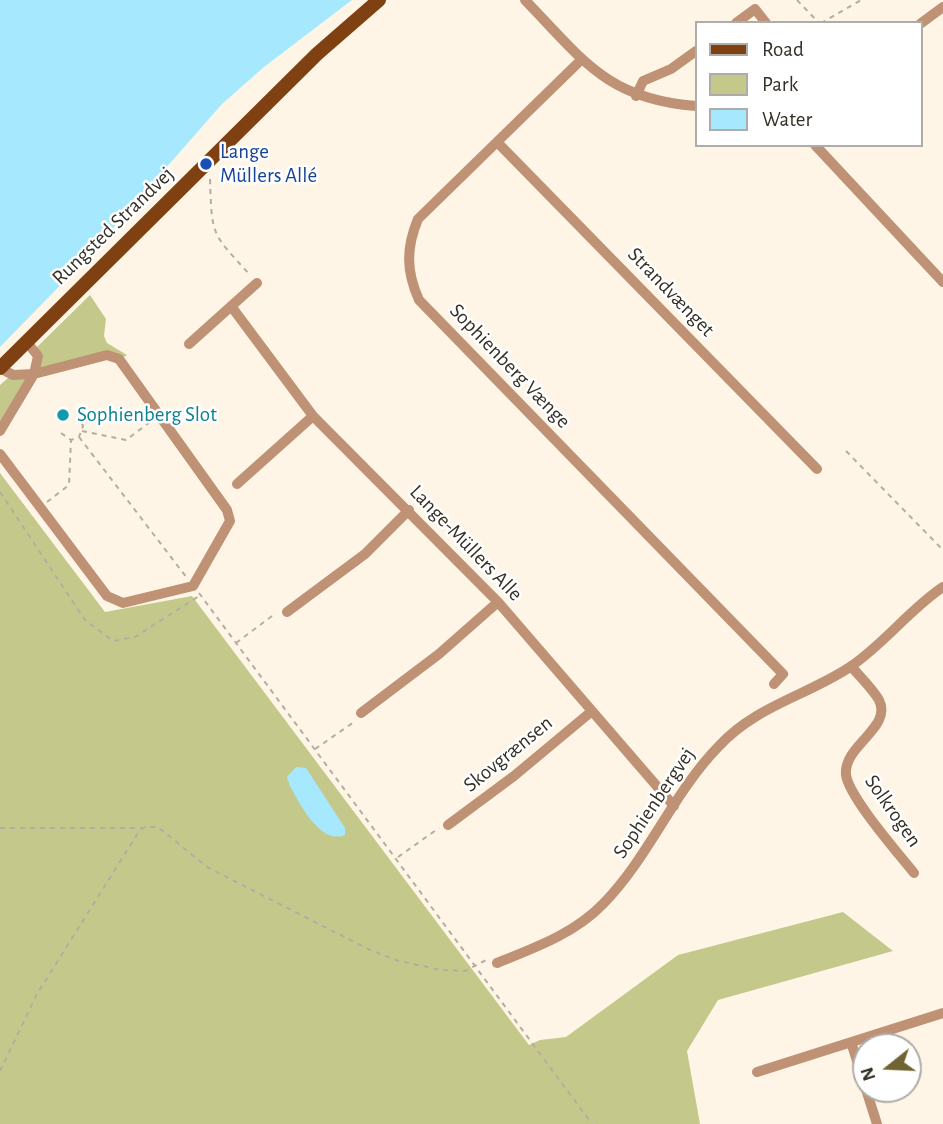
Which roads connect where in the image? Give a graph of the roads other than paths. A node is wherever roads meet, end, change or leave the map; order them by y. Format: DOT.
graph roads {
  1 [pos="379,0"];
  2 [pos="525,0"];
  3 [pos="943,7"];
  4 [pos="739,21"];
  5 [pos="764,21"];
  6 [pos="922,23"];
  7 [pos="694,52"];
  8 [pos="582,59"];
  9 [pos="636,96"];
  10 [pos="694,106"];
  11 [pos="497,142"];
  12 [pos="817,147"];
  13 [pos="943,282"];
  14 [pos="257,283"];
  15 [pos="232,306"];
  16 [pos="26,341"];
  17 [pos="190,344"];
  18 [pos="0,368"];
  19 [pos="34,374"];
  20 [pos="313,416"];
  21 [pos="0,431"];
  22 [pos="0,454"];
  23 [pos="817,469"];
  24 [pos="237,484"];
  25 [pos="409,510"];
  26 [pos="943,587"];
  27 [pos="498,602"];
  28 [pos="287,612"];
  29 [pos="851,666"];
  30 [pos="774,684"];
  31 [pos="592,710"];
  32 [pos="360,713"];
  33 [pos="674,806"];
  34 [pos="448,825"];
  35 [pos="914,873"];
  36 [pos="497,963"];
  37 [pos="943,1013"];
  38 [pos="851,1042"];
  39 [pos="757,1072"];
  40 [pos="877,1124"];
  1 -- 16 [label="main road, Rungsted Strandvej"];
  2 -- 8 [label="street"];
  3 -- 6 [label="street"];
  4 -- 5 [label="street"];
  7 -- 9 [label="street"];
  8 -- 9 [label="street"];
  8 -- 11 [label="street, Sophienberg Vænge"];
  9 -- 10 [label="street"];
  11 -- 23 [label="street, Strandvænget"];
  11 -- 30 [label="street, Sophienberg Vænge"];
  12 -- 13 [label="street"];
  14 -- 15 [label="street"];
  15 -- 17 [label="street"];
  15 -- 20 [label="street, Lange-Müllers Alle"];
  16 -- 18 [label="main road, Rungsted Strandvej"];
  16 -- 19 [label="street"];
  18 -- 19 [label="street"];
  19 -- 21 [label="street"];
  19 -- 22 [label="street"];
  20 -- 24 [label="street"];
  20 -- 25 [label="street, Lange-Müllers Alle"];
  25 -- 27 [label="street, Lange-Müllers Alle"];
  25 -- 28 [label="street"];
  26 -- 29 [label="street, Sophienbergvej"];
  27 -- 31 [label="street, Lange-Müllers Alle"];
  27 -- 32 [label="street"];
  29 -- 33 [label="street, Sophienbergvej"];
  29 -- 35 [label="street, Solkrogen"];
  31 -- 33 [label="street, Lange-Müllers Alle"];
  31 -- 34 [label="street, Skovgrænsen"];
  33 -- 36 [label="street, Sophienbergvej"];
  37 -- 38 [label="street"];
  38 -- 39 [label="street"];
  38 -- 40 [label="street"];
}
